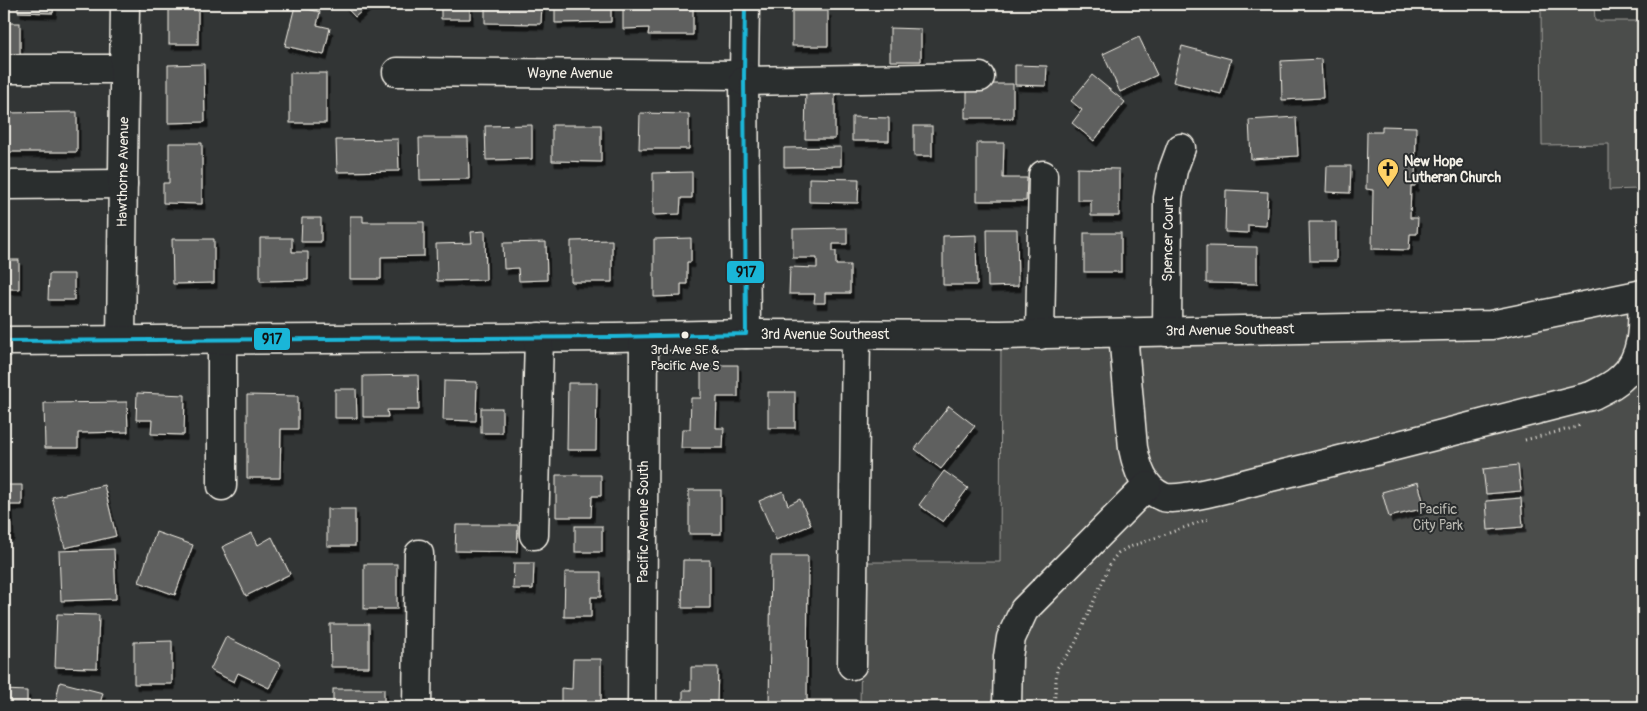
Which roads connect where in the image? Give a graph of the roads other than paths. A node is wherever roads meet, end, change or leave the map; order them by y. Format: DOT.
graph roads {
  1 [pos="126,4"];
  2 [pos="745,4"];
  3 [pos="4,69"];
  4 [pos="124,69"];
  5 [pos="397,72"];
  6 [pos="980,77"];
  7 [pos="744,78"];
  8 [pos="1181,148"];
  9 [pos="1043,175"];
  10 [pos="123,184"];
  11 [pos="4,186"];
  12 [pos="1643,294"];
  13 [pos="1167,332"];
  14 [pos="1123,333"];
  15 [pos="746,334"];
  16 [pos="856,335"];
  17 [pos="1040,335"];
  18 [pos="539,337"];
  19 [pos="644,337"];
  20 [pos="120,340"];
  21 [pos="222,340"];
  22 [pos="4,341"];
  23 [pos="222,486"];
  24 [pos="1147,486"];
  25 [pos="534,535"];
  26 [pos="419,554"];
  27 [pos="852,665"];
  28 [pos="416,707"];
  29 [pos="642,707"];
  30 [pos="1007,707"];
  1 -- 4 [label="street, Hawthorne Avenue"];
  2 -- 7 [label="street"];
  3 -- 4 [label="street"];
  4 -- 10 [label="street, Hawthorne Avenue"];
  5 -- 7 [label="street, Wayne Avenue"];
  6 -- 7 [label="street, Wayne Avenue"];
  7 -- 15 [label="street"];
  8 -- 13 [label="street, Spencer Court"];
  9 -- 17 [label="street"];
  10 -- 11 [label="street"];
  10 -- 20 [label="street, Hawthorne Avenue"];
  12 -- 13 [label="street, 3rd Avenue Southeast"];
  12 -- 24 [label="street"];
  13 -- 14 [label="street, 3rd Avenue Southeast"];
  14 -- 17 [label="street, 3rd Avenue Southeast"];
  14 -- 24 [label="street"];
  15 -- 16 [label="street, 3rd Avenue Southeast"];
  15 -- 19 [label="street, 3rd Avenue Southeast"];
  16 -- 17 [label="street, 3rd Avenue Southeast"];
  16 -- 27 [label="street"];
  18 -- 19 [label="street, 3rd Avenue Southeast"];
  18 -- 21 [label="street, 3rd Avenue Southeast"];
  18 -- 25 [label="street"];
  19 -- 29 [label="street, Pacific Avenue South"];
  20 -- 21 [label="street, 3rd Avenue Southeast"];
  20 -- 22 [label="street, 3rd Avenue Southeast"];
  21 -- 23 [label="street"];
  24 -- 30 [label="street"];
  26 -- 28 [label="street"];
}
